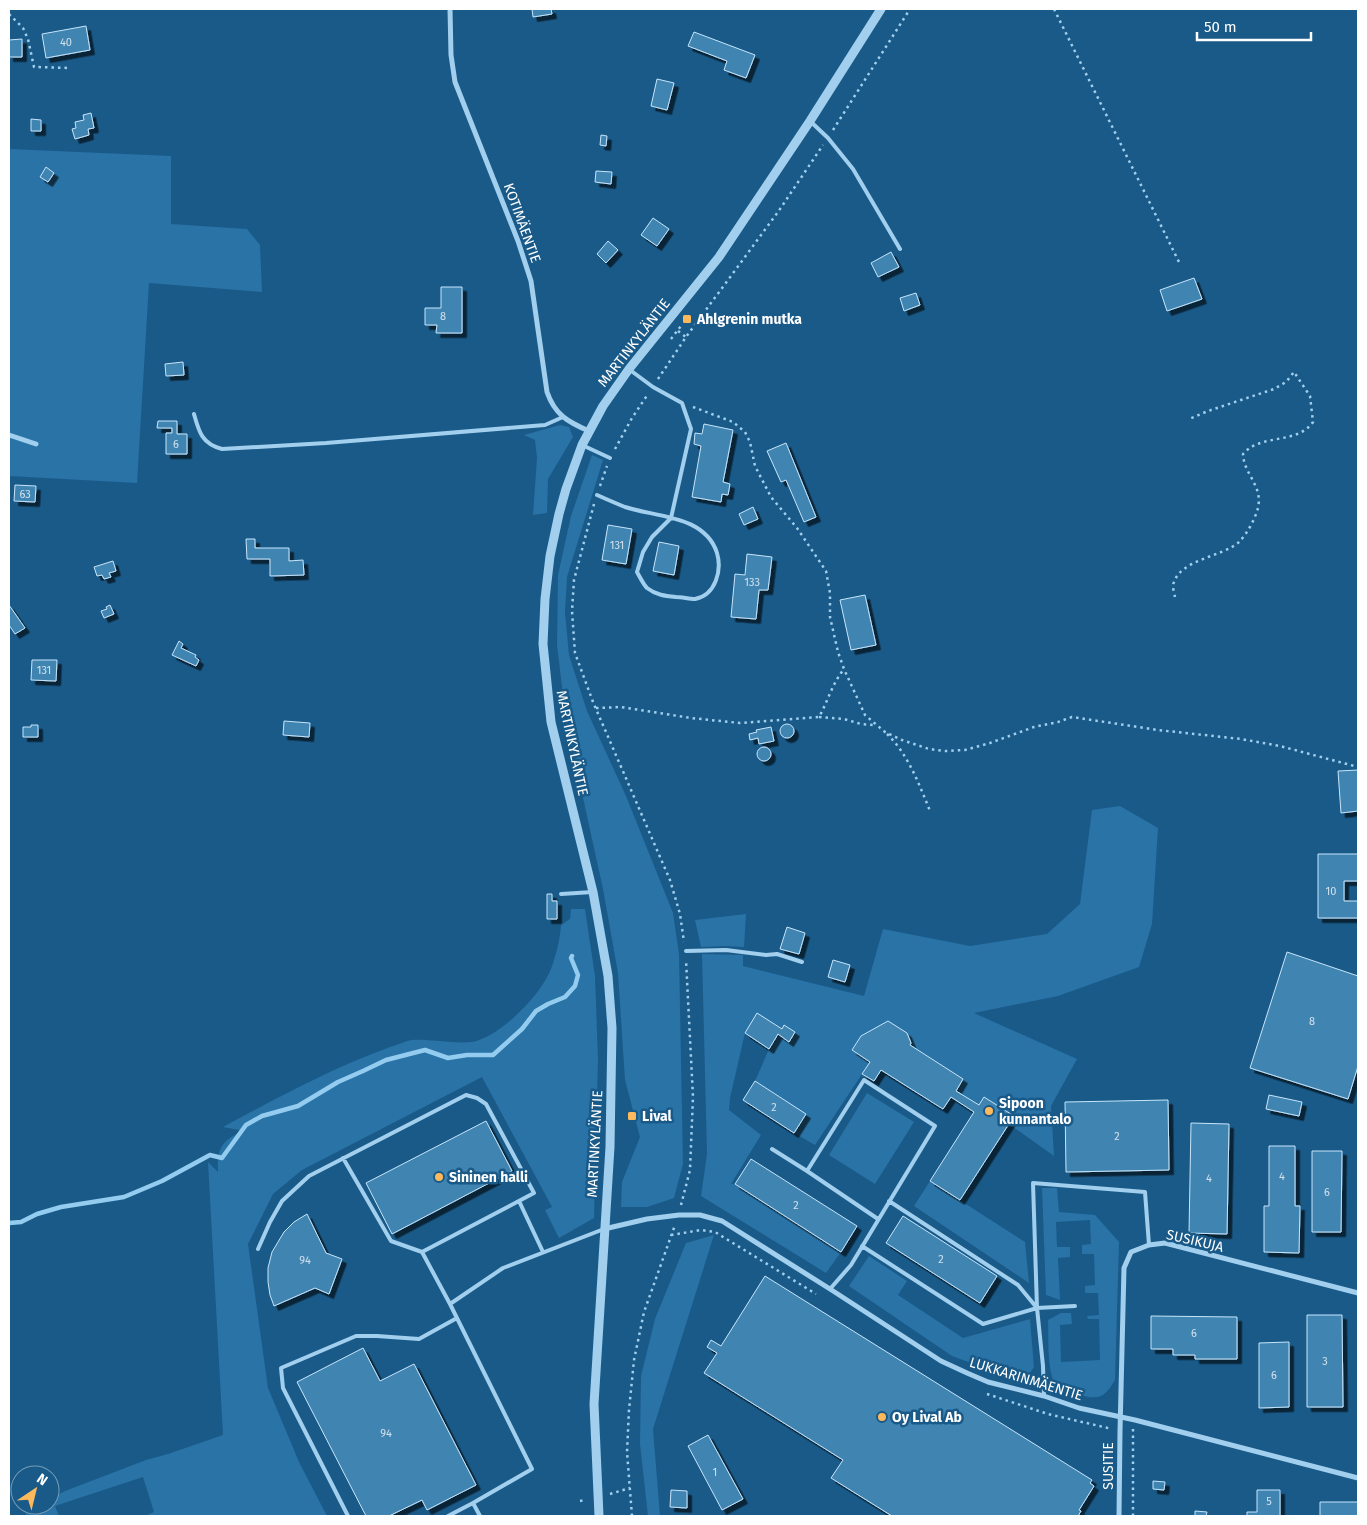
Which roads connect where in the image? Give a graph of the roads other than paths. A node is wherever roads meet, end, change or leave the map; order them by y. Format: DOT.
graph roads {
  1 [pos="450,9"];
  2 [pos="881,9"];
  3 [pos="810,121"];
  4 [pos="900,249"];
  5 [pos="629,369"];
  6 [pos="194,414"];
  7 [pos="564,417"];
  8 [pos="589,431"];
  9 [pos="9,435"];
  10 [pos="36,444"];
  11 [pos="582,445"];
  12 [pos="610,458"];
  13 [pos="597,495"];
  14 [pos="671,518"];
  15 [pos="593,892"];
  16 [pos="561,894"];
  17 [pos="686,951"];
  18 [pos="802,962"];
  19 [pos="772,1149"];
  20 [pos="343,1158"];
  21 [pos="807,1171"];
  22 [pos="519,1201"];
  23 [pos="889,1201"];
  24 [pos="878,1218"];
  25 [pos="604,1229"];
  26 [pos="1148,1245"];
  27 [pos="862,1246"];
  28 [pos="258,1249"];
  29 [pos="422,1252"];
  30 [pos="543,1252"];
  31 [pos="830,1289"];
  32 [pos="1358,1293"];
  33 [pos="450,1304"];
  34 [pos="1075,1306"];
  35 [pos="1037,1308"];
  36 [pos="457,1318"];
  37 [pos="1044,1396"];
  38 [pos="1121,1416"];
  39 [pos="1358,1478"];
  40 [pos="473,1503"];
  41 [pos="348,1516"];
  42 [pos="448,1516"];
  43 [pos="480,1516"];
  44 [pos="598,1516"];
  45 [pos="1119,1516"];
  1 -- 7 [label="street, KOTIMÄENTIE"];
  2 -- 3 [label="street, MARTINKYLÄNTIE"];
  3 -- 4 [label="lane"];
  3 -- 5 [label="street, MARTINKYLÄNTIE"];
  5 -- 8 [label="street, MARTINKYLÄNTIE"];
  5 -- 14 [label="lane"];
  6 -- 7 [label="lane"];
  7 -- 8 [label="street, KOTIMÄENTIE"];
  8 -- 11 [label="street, MARTINKYLÄNTIE"];
  9 -- 10 [label="street"];
  11 -- 12 [label="lane"];
  11 -- 15 [label="street, MARTINKYLÄNTIE"];
  13 -- 14 [label="lane"];
  14 -- 14 [label="lane"];
  15 -- 16 [label="lane"];
  15 -- 25 [label="street, MARTINKYLÄNTIE"];
  17 -- 18 [label="lane"];
  19 -- 21 [label="lane"];
  20 -- 22 [label="lane"];
  20 -- 28 [label="lane"];
  20 -- 29 [label="lane"];
  21 -- 23 [label="lane"];
  21 -- 24 [label="lane"];
  22 -- 29 [label="lane"];
  22 -- 30 [label="lane"];
  23 -- 24 [label="lane"];
  23 -- 35 [label="lane"];
  24 -- 27 [label="lane"];
  25 -- 30 [label="lane"];
  25 -- 31 [label="street, LUKKARINMÄENTIE"];
  25 -- 44 [label="street, MARTINKYLÄNTIE"];
  26 -- 32 [label="street, SUSIKUJA"];
  26 -- 35 [label="lane"];
  26 -- 38 [label="street, SUSIKUJA"];
  27 -- 31 [label="lane"];
  27 -- 35 [label="lane"];
  29 -- 33 [label="lane"];
  30 -- 33 [label="lane"];
  31 -- 37 [label="street, LUKKARINMÄENTIE"];
  33 -- 36 [label="lane"];
  34 -- 35 [label="lane"];
  35 -- 37 [label="lane"];
  36 -- 40 [label="lane"];
  36 -- 41 [label="lane"];
  37 -- 38 [label="street, LUKKARINMÄENTIE"];
  38 -- 39 [label="street, LUKKARINMÄENTIE"];
  38 -- 45 [label="street, SUSITIE"];
  40 -- 42 [label="lane"];
  40 -- 43 [label="lane"];
}
